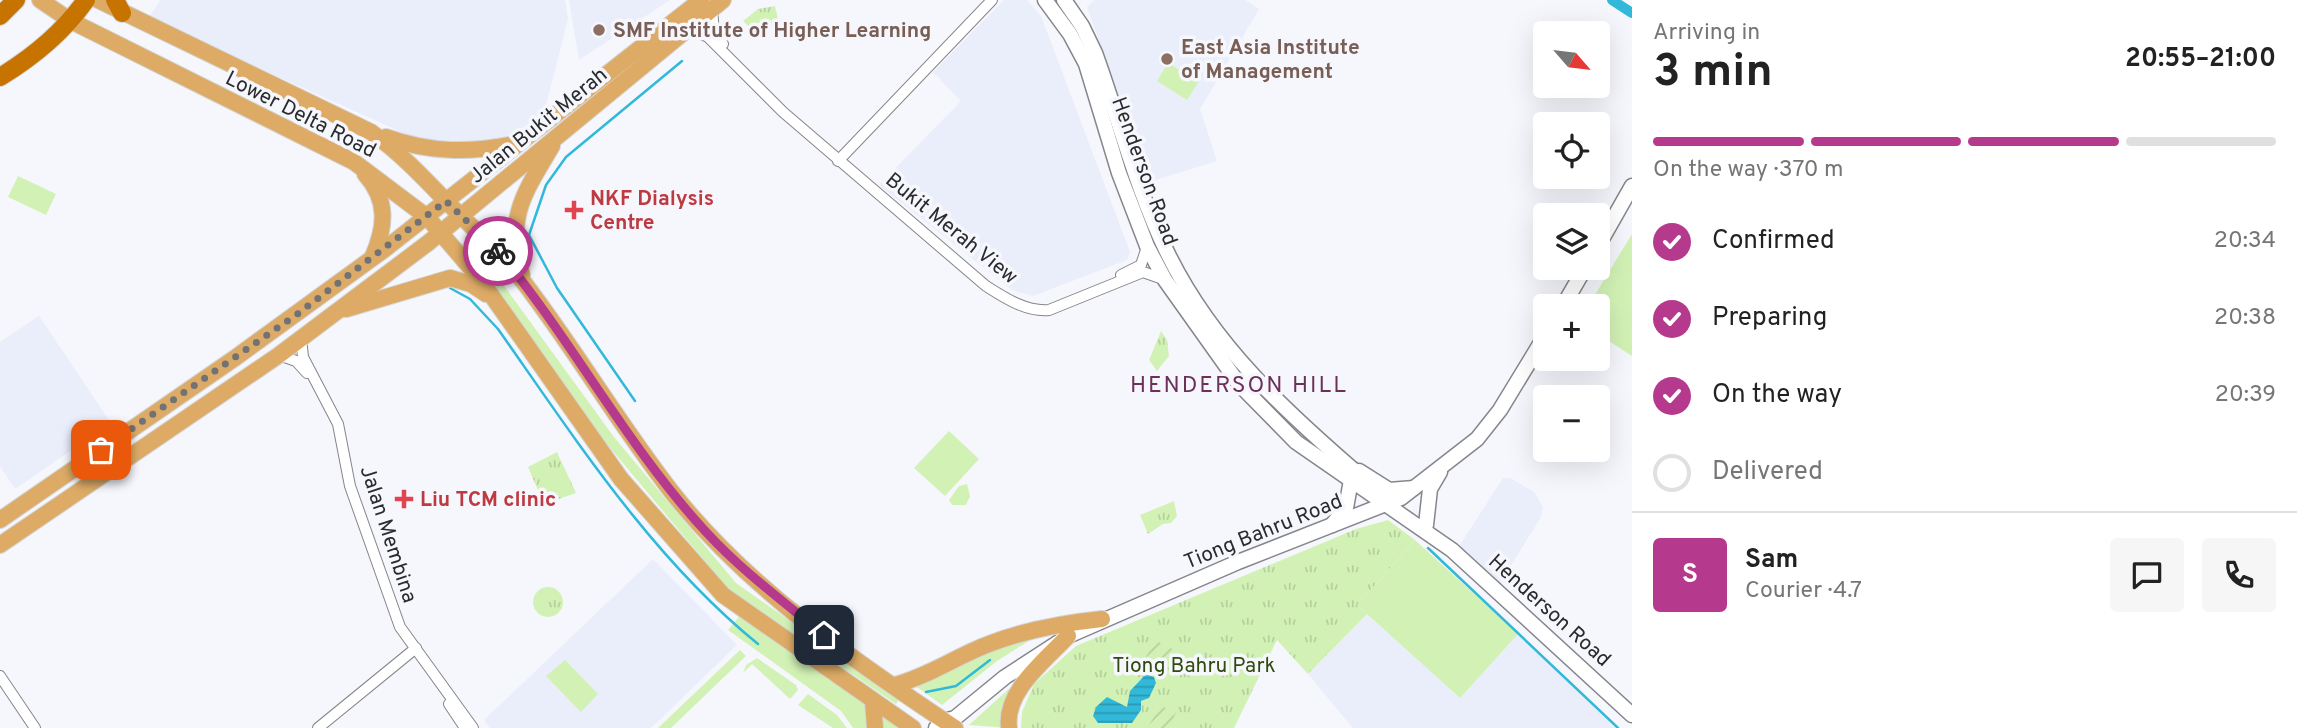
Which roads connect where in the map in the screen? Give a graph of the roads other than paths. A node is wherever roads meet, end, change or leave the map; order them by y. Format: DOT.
graph roads {
  1 [pos="16,0"];
  2 [pos="40,0"];
  3 [pos="86,0"];
  4 [pos="98,0"];
  5 [pos="986,0"];
  6 [pos="992,0"];
  7 [pos="1045,0"];
  8 [pos="1064,0"];
  9 [pos="712,3"];
  10 [pos="121,9"];
  11 [pos="0,16"];
  12 [pos="71,21"];
  13 [pos="688,28"];
  14 [pos="0,76"];
  15 [pos="371,132"];
  16 [pos="557,138"];
  17 [pos="518,144"];
  18 [pos="839,157"];
  19 [pos="354,162"];
  20 [pos="1632,186"];
  21 [pos="446,201"];
  22 [pos="461,215"];
  23 [pos="427,217"];
  24 [pos="1610,225"];
  25 [pos="442,232"];
  26 [pos="1147,246"];
  27 [pos="372,258"];
  28 [pos="1165,280"];
  29 [pos="525,284"];
  30 [pos="495,303"];
  31 [pos="337,312"];
  32 [pos="301,338"];
  33 [pos="279,355"];
  34 [pos="1533,355"];
  35 [pos="1333,452"];
  36 [pos="1442,468"];
  37 [pos="1352,480"];
  38 [pos="1414,488"];
  39 [pos="1390,504"];
  40 [pos="0,520"];
  41 [pos="1426,525"];
  42 [pos="1329,528"];
  43 [pos="1438,539"];
  44 [pos="0,545"];
  45 [pos="1102,620"];
  46 [pos="1068,636"];
  47 [pos="414,650"];
  48 [pos="0,676"];
  49 [pos="895,685"];
  50 [pos="873,701"];
  51 [pos="1632,715"];
  52 [pos="949,725"];
  53 [pos="35,728"];
  54 [pos="318,728"];
  55 [pos="464,728"];
  56 [pos="473,728"];
  57 [pos="875,728"];
  58 [pos="913,728"];
  59 [pos="1009,728"];
  1 -- 11 [label="highway"];
  2 -- 12 [label="main road, Lower Delta Road"];
  3 -- 12 [label="highway"];
  4 -- 10 [label="main road, Lower Delta Road"];
  5 -- 18 [label="street"];
  6 -- 18 [label="street"];
  7 -- 26 [label="main road, Henderson Road"];
  8 -- 35 [label="main road, Henderson Road"];
  9 -- 13 [label="main road, Jalan Bukit Merah"];
  9 -- 17 [label="main road, Jalan Bukit Merah"];
  9 -- 18 [label="street, Bukit Merah View"];
  10 -- 15 [label="main road, Lower Delta Road"];
  12 -- 14 [label="highway"];
  12 -- 19 [label="main road, Lower Delta Road"];
  13 -- 16 [label="main road, Jalan Bukit Merah"];
  13 -- 18 [label="street, Bukit Merah View"];
  15 -- 17 [label="main road"];
  15 -- 21 [label="main road, Lower Delta Road"];
  16 -- 22 [label="main road, Jalan Bukit Merah"];
  16 -- 29 [label="main road"];
  17 -- 21 [label="main road, Jalan Bukit Merah"];
  18 -- 26 [label="street, Bukit Merah View"];
  18 -- 28 [label="street, Bukit Merah View"];
  19 -- 23 [label="main road, Lower Delta Road"];
  19 -- 27 [label="main road"];
  20 -- 24 [label="main road"];
  21 -- 22 [label="main road, Lower Delta Road"];
  21 -- 23 [label="main road, Jalan Bukit Merah"];
  22 -- 25 [label="main road, Jalan Bukit Merah"];
  22 -- 29 [label="main road, Lower Delta Road"];
  23 -- 25 [label="main road, Lower Delta Road"];
  23 -- 27 [label="main road, Jalan Bukit Merah"];
  25 -- 30 [label="main road, Lower Delta Road"];
  25 -- 31 [label="main road, Jalan Bukit Merah"];
  26 -- 28 [label="main road, Henderson Road"];
  27 -- 40 [label="main road, Jalan Bukit Merah"];
  28 -- 37 [label="main road, Henderson Road"];
  29 -- 49 [label="main road, Lower Delta Road"];
  30 -- 31 [label="main road"];
  30 -- 50 [label="main road, Lower Delta Road"];
  31 -- 32 [label="main road, Jalan Bukit Merah"];
  32 -- 33 [label="main road, Jalan Bukit Merah"];
  32 -- 47 [label="street, Jalan Membina"];
  33 -- 44 [label="main road, Jalan Bukit Merah"];
  33 -- 47 [label="street, Jalan Membina"];
  34 -- 36 [label="main road, Tiong Bahru Road"];
  35 -- 38 [label="main road"];
  35 -- 39 [label="main road, Henderson Road"];
  36 -- 38 [label="main road, Tiong Bahru Road"];
  36 -- 41 [label="main road"];
  37 -- 39 [label="main road, Henderson Road"];
  37 -- 42 [label="main road"];
  38 -- 39 [label="main road, Tiong Bahru Road"];
  39 -- 41 [label="main road, Henderson Road"];
  39 -- 42 [label="main road, Tiong Bahru Road"];
  39 -- 43 [label="main road, Henderson Road"];
  41 -- 43 [label="main road, Henderson Road"];
  42 -- 45 [label="main road, Tiong Bahru Road"];
  43 -- 51 [label="main road, Henderson Road"];
  45 -- 46 [label="main road, Tiong Bahru Road"];
  45 -- 49 [label="main road"];
  46 -- 52 [label="main road, Tiong Bahru Road"];
  46 -- 59 [label="main road"];
  47 -- 54 [label="street"];
  47 -- 55 [label="street, Jalan Membina"];
  47 -- 56 [label="street, Jalan Membina"];
  48 -- 53 [label="street"];
  49 -- 52 [label="main road, Lower Delta Road"];
  50 -- 57 [label="main road"];
  50 -- 58 [label="main road, Lower Delta Road"];
}
